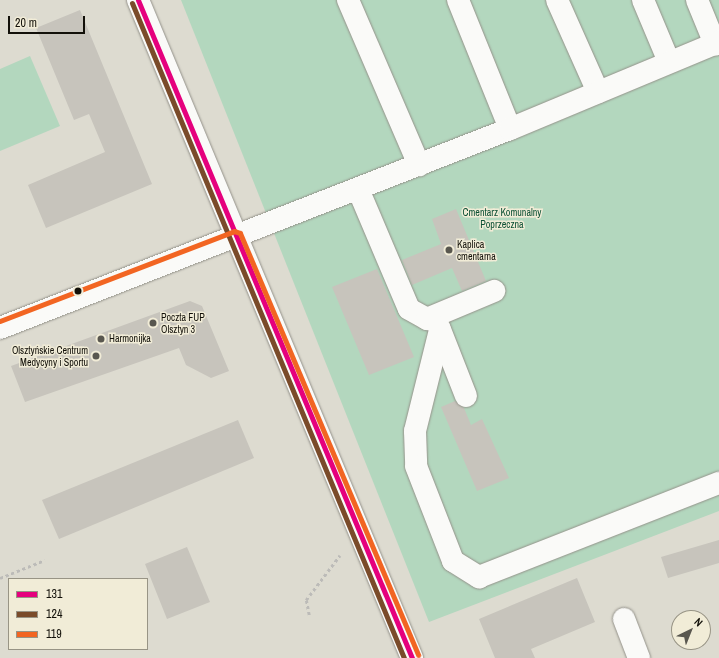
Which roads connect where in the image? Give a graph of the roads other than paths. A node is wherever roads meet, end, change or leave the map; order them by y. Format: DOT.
graph roads {
  1 [pos="138,0"];
  2 [pos="348,0"];
  3 [pos="458,0"];
  4 [pos="557,0"];
  5 [pos="643,0"];
  6 [pos="697,0"];
  7 [pos="717,43"];
  8 [pos="669,62"];
  9 [pos="598,92"];
  10 [pos="510,129"];
  11 [pos="419,165"];
  12 [pos="358,189"];
  13 [pos="236,238"];
  14 [pos="494,291"];
  15 [pos="437,323"];
  16 [pos="0,328"];
  17 [pos="466,396"];
  18 [pos="719,484"];
  19 [pos="624,619"];
  20 [pos="409,657"];
  21 [pos="639,658"];
  1 -- 13 [label="street"];
  2 -- 11 [label="street"];
  3 -- 10 [label="street"];
  4 -- 9 [label="street"];
  5 -- 8 [label="street"];
  6 -- 7 [label="street"];
  7 -- 8 [label="street"];
  8 -- 9 [label="street"];
  9 -- 10 [label="street"];
  10 -- 11 [label="street"];
  11 -- 12 [label="street"];
  12 -- 13 [label="street"];
  12 -- 15 [label="street"];
  13 -- 16 [label="street"];
  13 -- 20 [label="street"];
  14 -- 15 [label="street"];
  15 -- 17 [label="street"];
  15 -- 18 [label="street"];
  19 -- 21 [label="street"];
}
